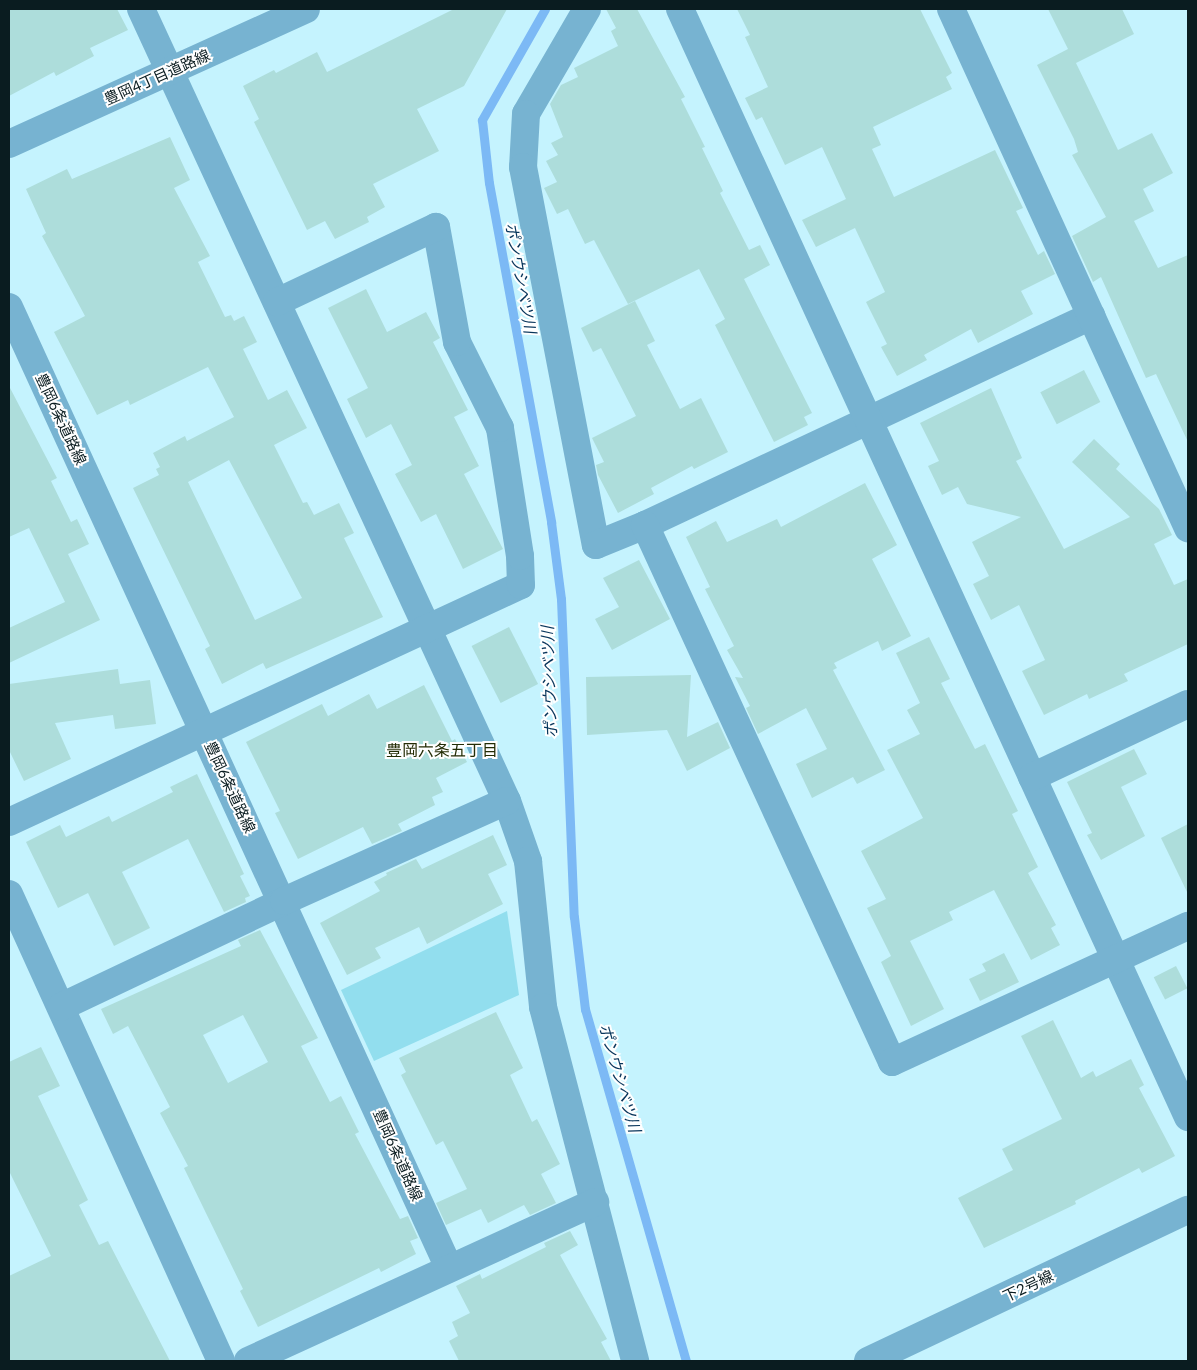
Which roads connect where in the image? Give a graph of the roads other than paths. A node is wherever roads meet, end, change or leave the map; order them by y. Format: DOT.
graph roads {
  1 [pos="141,9"];
  2 [pos="306,9"];
  3 [pos="587,9"];
  4 [pos="680,9"];
  5 [pos="951,9"];
  6 [pos="169,72"];
  7 [pos="9,144"];
  8 [pos="277,302"];
  9 [pos="9,307"];
  10 [pos="1092,316"];
  11 [pos="869,420"];
  12 [pos="645,525"];
  13 [pos="1188,528"];
  14 [pos="429,626"];
  15 [pos="1188,704"];
  16 [pos="204,730"];
  17 [pos="1032,777"];
  18 [pos="507,801"];
  19 [pos="9,822"];
  20 [pos="9,894"];
  21 [pos="284,901"];
  22 [pos="1188,926"];
  23 [pos="1116,960"];
  24 [pos="61,1007"];
  25 [pos="1188,1117"];
  26 [pos="595,1202"];
  27 [pos="1188,1210"];
  28 [pos="450,1268"];
  29 [pos="221,1361"];
  30 [pos="248,1361"];
  31 [pos="635,1361"];
  32 [pos="868,1361"];
  1 -- 6 [label="street"];
  2 -- 6 [label="street, 豊岡4丁目道路線"];
  3 -- 12 [label="street"];
  4 -- 11 [label="street"];
  5 -- 10 [label="street"];
  6 -- 7 [label="street, 豊岡4丁目道路線"];
  6 -- 8 [label="street"];
  8 -- 14 [label="street"];
  8 -- 14 [label="street"];
  9 -- 16 [label="street, 豊岡6条道路線"];
  10 -- 11 [label="street"];
  10 -- 13 [label="street"];
  11 -- 12 [label="street"];
  11 -- 17 [label="street"];
  12 -- 23 [label="street"];
  14 -- 16 [label="street"];
  14 -- 18 [label="street"];
  15 -- 17 [label="street"];
  16 -- 19 [label="street"];
  16 -- 21 [label="street, 豊岡6条道路線"];
  17 -- 23 [label="street"];
  18 -- 21 [label="street"];
  18 -- 26 [label="street"];
  20 -- 24 [label="street"];
  21 -- 24 [label="street"];
  21 -- 28 [label="street, 豊岡6条道路線"];
  22 -- 23 [label="street"];
  23 -- 25 [label="street"];
  24 -- 29 [label="street"];
  26 -- 28 [label="street"];
  26 -- 31 [label="street"];
  27 -- 32 [label="street, 下2号線"];
  28 -- 30 [label="street"];
}
